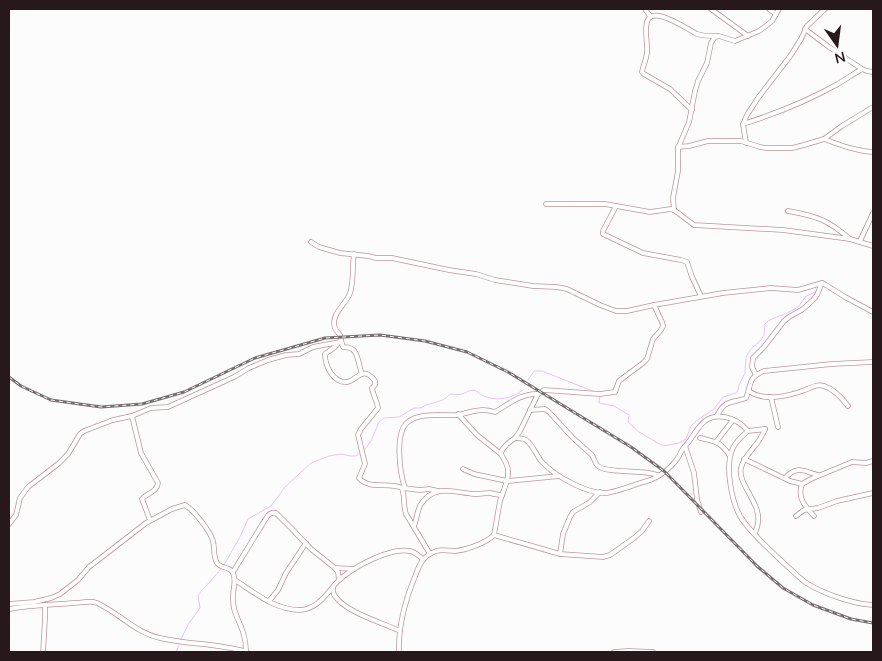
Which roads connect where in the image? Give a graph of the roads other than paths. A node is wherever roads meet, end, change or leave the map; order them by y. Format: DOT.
graph roads {
  1 [pos="645,9"];
  2 [pos="711,9"];
  3 [pos="769,9"];
  4 [pos="780,9"];
  5 [pos="825,9"];
  6 [pos="776,14"];
  7 [pos="650,16"];
  8 [pos="805,29"];
  9 [pos="716,36"];
  10 [pos="748,36"];
  11 [pos="862,69"];
  12 [pos="873,72"];
  13 [pos="873,107"];
  14 [pos="692,110"];
  15 [pos="743,124"];
  16 [pos="824,139"];
  17 [pos="746,143"];
  18 [pos="678,147"];
  19 [pos="873,152"];
  20 [pos="546,204"];
  21 [pos="616,206"];
  22 [pos="674,210"];
  23 [pos="788,211"];
  24 [pos="873,213"];
  25 [pos="850,239"];
  26 [pos="860,241"];
  27 [pos="311,242"];
  28 [pos="873,246"];
  29 [pos="354,254"];
  30 [pos="822,283"];
  31 [pos="701,296"];
  32 [pos="654,304"];
  33 [pos="873,312"];
  34 [pos="340,342"];
  35 [pos="873,362"];
  36 [pos="362,374"];
  37 [pos="756,374"];
  38 [pos="749,391"];
  39 [pos="538,394"];
  40 [pos="771,397"];
  41 [pos="848,406"];
  42 [pos="530,410"];
  43 [pos="458,414"];
  44 [pos="132,416"];
  45 [pos="717,416"];
  46 [pos="733,420"];
  47 [pos="778,427"];
  48 [pos="748,431"];
  49 [pos="515,438"];
  50 [pos="700,438"];
  51 [pos="716,442"];
  52 [pos="685,446"];
  53 [pos="501,454"];
  54 [pos="730,456"];
  55 [pos="744,459"];
  56 [pos="873,461"];
  57 [pos="741,466"];
  58 [pos="729,467"];
  59 [pos="463,469"];
  60 [pos="660,475"];
  61 [pos="559,476"];
  62 [pos="819,476"];
  63 [pos="784,478"];
  64 [pos="507,481"];
  65 [pos="802,484"];
  66 [pos="404,488"];
  67 [pos="438,491"];
  68 [pos="600,492"];
  69 [pos="873,493"];
  70 [pos="502,495"];
  71 [pos="808,509"];
  72 [pos="701,512"];
  73 [pos="796,516"];
  74 [pos="814,516"];
  75 [pos="150,520"];
  76 [pos="649,521"];
  77 [pos="9,524"];
  78 [pos="414,526"];
  79 [pos="755,533"];
  80 [pos="494,535"];
  81 [pos="306,543"];
  82 [pos="430,554"];
  83 [pos="560,554"];
  84 [pos="423,559"];
  85 [pos="335,568"];
  86 [pos="354,569"];
  87 [pos="233,572"];
  88 [pos="235,580"];
  89 [pos="339,580"];
  90 [pos="333,588"];
  91 [pos="269,601"];
  92 [pos="9,604"];
  93 [pos="45,605"];
  94 [pos="873,605"];
  95 [pos="9,609"];
  96 [pos="400,631"];
  97 [pos="43,652"];
  98 [pos="247,652"];
  99 [pos="399,652"];
  100 [pos="614,652"];
  101 [pos="653,652"];
  1 -- 7 [label="street"];
  2 -- 10 [label="street"];
  3 -- 6 [label="street"];
  4 -- 6 [label="street"];
  5 -- 8 [label="street"];
  6 -- 10 [label="street"];
  7 -- 9 [label="street"];
  7 -- 14 [label="street"];
  8 -- 11 [label="street"];
  8 -- 15 [label="street"];
  9 -- 10 [label="street"];
  9 -- 14 [label="street"];
  11 -- 12 [label="street"];
  11 -- 15 [label="street"];
  13 -- 16 [label="street"];
  14 -- 18 [label="street"];
  15 -- 17 [label="street"];
  16 -- 17 [label="street"];
  16 -- 19 [label="street"];
  17 -- 18 [label="street"];
  18 -- 22 [label="street"];
  20 -- 21 [label="street"];
  21 -- 22 [label="street"];
  21 -- 31 [label="street"];
  22 -- 25 [label="street"];
  23 -- 25 [label="street"];
  24 -- 26 [label="street"];
  25 -- 26 [label="street"];
  26 -- 28 [label="street"];
  27 -- 29 [label="street"];
  29 -- 32 [label="street"];
  29 -- 34 [label="street"];
  30 -- 31 [label="street"];
  30 -- 33 [label="street"];
  30 -- 37 [label="street"];
  31 -- 32 [label="street"];
  32 -- 39 [label="street"];
  34 -- 36 [label="street"];
  34 -- 36 [label="street"];
  34 -- 44 [label="street"];
  35 -- 37 [label="street"];
  36 -- 66 [label="street"];
  37 -- 38 [label="street"];
  38 -- 40 [label="street"];
  38 -- 45 [label="street"];
  39 -- 42 [label="street"];
  39 -- 43 [label="street"];
  40 -- 41 [label="street"];
  40 -- 47 [label="street"];
  42 -- 49 [label="street"];
  42 -- 60 [label="street"];
  43 -- 53 [label="street"];
  43 -- 66 [label="street"];
  44 -- 75 [label="street"];
  44 -- 77 [label="street"];
  45 -- 46 [label="street"];
  45 -- 52 [label="street"];
  46 -- 48 [label="street"];
  46 -- 51 [label="street"];
  48 -- 54 [label="street"];
  48 -- 55 [label="street"];
  49 -- 53 [label="street"];
  49 -- 61 [label="street"];
  50 -- 51 [label="street"];
  51 -- 54 [label="street"];
  52 -- 60 [label="street"];
  52 -- 72 [label="street"];
  53 -- 64 [label="street"];
  54 -- 58 [label="street"];
  55 -- 57 [label="street"];
  55 -- 63 [label="street"];
  56 -- 62 [label="street"];
  57 -- 58 [label="street"];
  57 -- 79 [label="street"];
  58 -- 79 [label="street"];
  59 -- 64 [label="street"];
  60 -- 68 [label="street"];
  61 -- 64 [label="street"];
  61 -- 68 [label="street"];
  62 -- 63 [label="street"];
  62 -- 65 [label="street"];
  63 -- 65 [label="street"];
  64 -- 70 [label="street"];
  65 -- 71 [label="street"];
  66 -- 67 [label="street"];
  66 -- 78 [label="street"];
  67 -- 70 [label="street"];
  67 -- 78 [label="street"];
  68 -- 83 [label="street"];
  69 -- 71 [label="street"];
  70 -- 80 [label="street"];
  71 -- 73 [label="street"];
  71 -- 74 [label="street"];
  75 -- 87 [label="street"];
  75 -- 92 [label="street"];
  76 -- 83 [label="street"];
  78 -- 82 [label="street"];
  79 -- 94 [label="street"];
  80 -- 82 [label="street"];
  80 -- 83 [label="street"];
  81 -- 85 [label="street"];
  81 -- 87 [label="street"];
  81 -- 91 [label="street"];
  82 -- 84 [label="street"];
  84 -- 86 [label="street"];
  84 -- 96 [label="street"];
  85 -- 86 [label="street"];
  85 -- 89 [label="street"];
  86 -- 89 [label="street"];
  87 -- 88 [label="street"];
  88 -- 91 [label="street"];
  88 -- 98 [label="street"];
  89 -- 90 [label="street"];
  90 -- 91 [label="street"];
  90 -- 96 [label="street"];
  93 -- 95 [label="street"];
  93 -- 97 [label="street"];
  93 -- 98 [label="street"];
  96 -- 99 [label="street"];
  100 -- 101 [label="street"];
}
